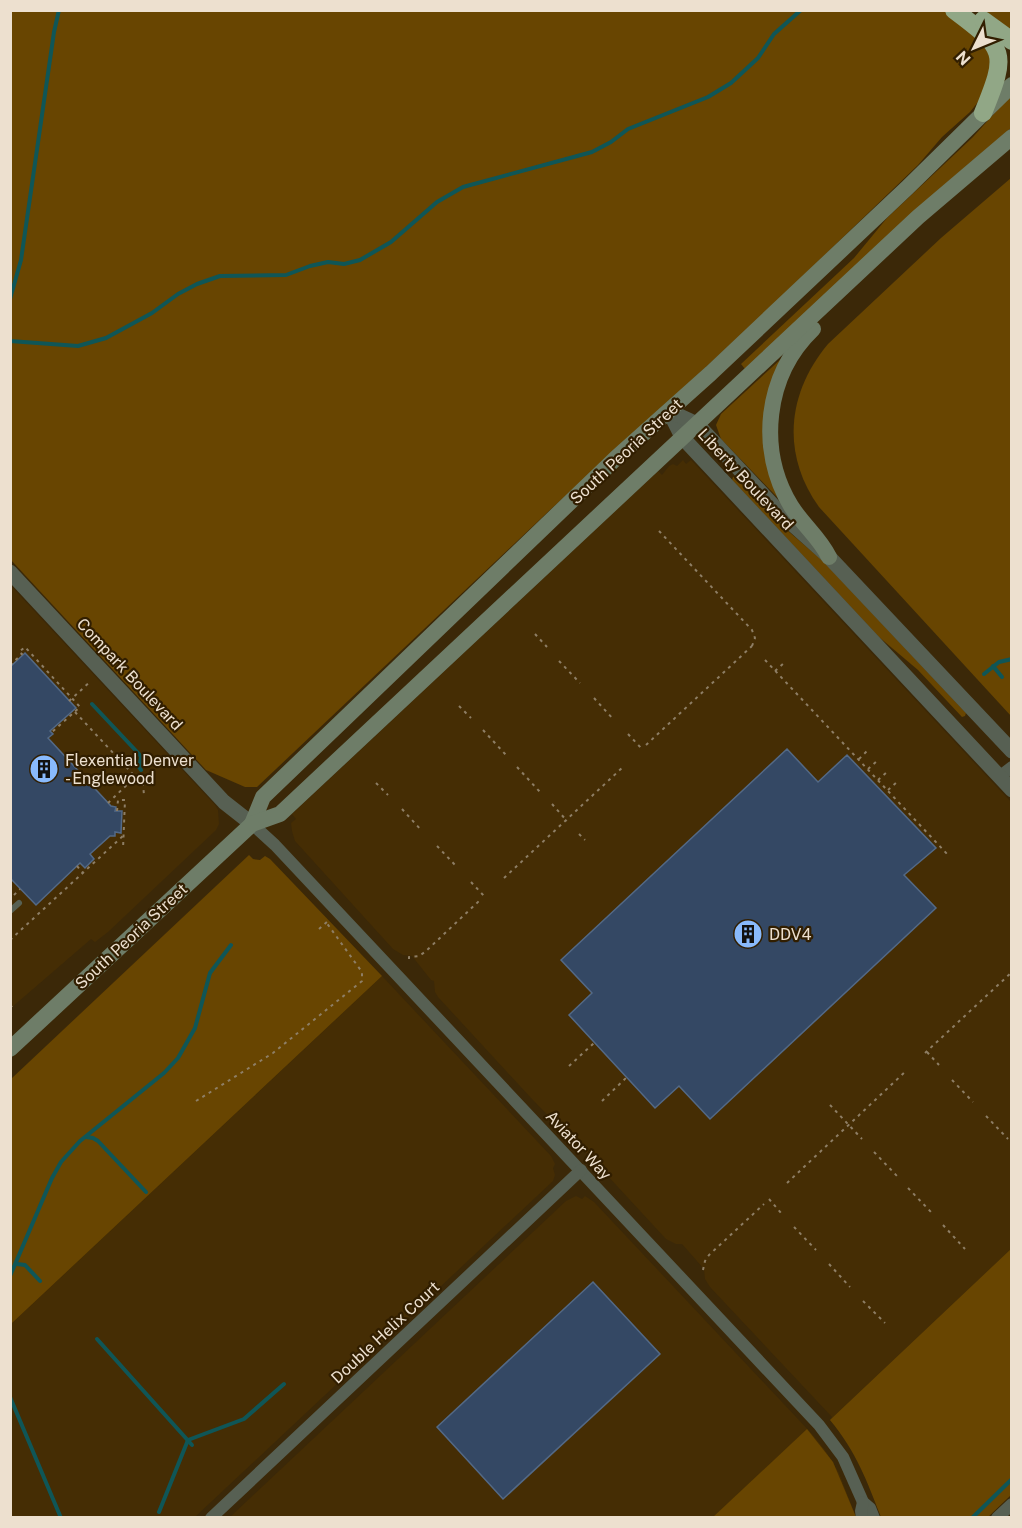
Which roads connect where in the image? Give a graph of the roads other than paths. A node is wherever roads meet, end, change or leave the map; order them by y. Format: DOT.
graph roads {
  1 [pos="954,10"];
  2 [pos="969,10"];
  3 [pos="1011,41"];
  4 [pos="1011,85"];
  5 [pos="983,113"];
  6 [pos="1011,136"];
  7 [pos="839,291"];
  8 [pos="669,411"];
  9 [pos="697,424"];
  10 [pos="682,437"];
  11 [pos="830,557"];
  12 [pos="10,572"];
  13 [pos="1011,751"];
  14 [pos="1011,767"];
  15 [pos="999,777"];
  16 [pos="1011,790"];
  17 [pos="252,824"];
  18 [pos="19,903"];
  19 [pos="10,911"];
  20 [pos="10,1049"];
  21 [pos="581,1170"];
  22 [pos="863,1502"];
  23 [pos="1011,1504"];
  24 [pos="211,1518"];
  25 [pos="862,1518"];
  26 [pos="874,1518"];
  27 [pos="998,1518"];
  1 -- 5 [label="highway"];
  2 -- 3 [label="highway"];
  4 -- 5 [label="main road, South Peoria Street"];
  5 -- 8 [label="main road, South Peoria Street"];
  6 -- 7 [label="main road, South Peoria Street"];
  7 -- 9 [label="main road, South Peoria Street"];
  7 -- 11 [label="main road"];
  8 -- 9 [label="street, Liberty Boulevard"];
  8 -- 10 [label="street, Liberty Boulevard"];
  8 -- 17 [label="main road, South Peoria Street"];
  9 -- 10 [label="main road, South Peoria Street"];
  9 -- 11 [label="street, Liberty Boulevard"];
  10 -- 15 [label="street, Liberty Boulevard"];
  10 -- 17 [label="main road, South Peoria Street"];
  11 -- 13 [label="street, Liberty Boulevard"];
  12 -- 17 [label="street, Compark Boulevard"];
  14 -- 15 [label="street"];
  15 -- 16 [label="street, Liberty Boulevard"];
  17 -- 20 [label="main road, South Peoria Street"];
  17 -- 21 [label="street, Aviator Way"];
  18 -- 19 [label="lane"];
  21 -- 22 [label="street, Aviator Way"];
  21 -- 24 [label="street, Double Helix Court"];
  22 -- 25 [label="street, Aviator Way"];
  22 -- 26 [label="street, Aviator Way"];
  23 -- 27 [label="street"];
}
